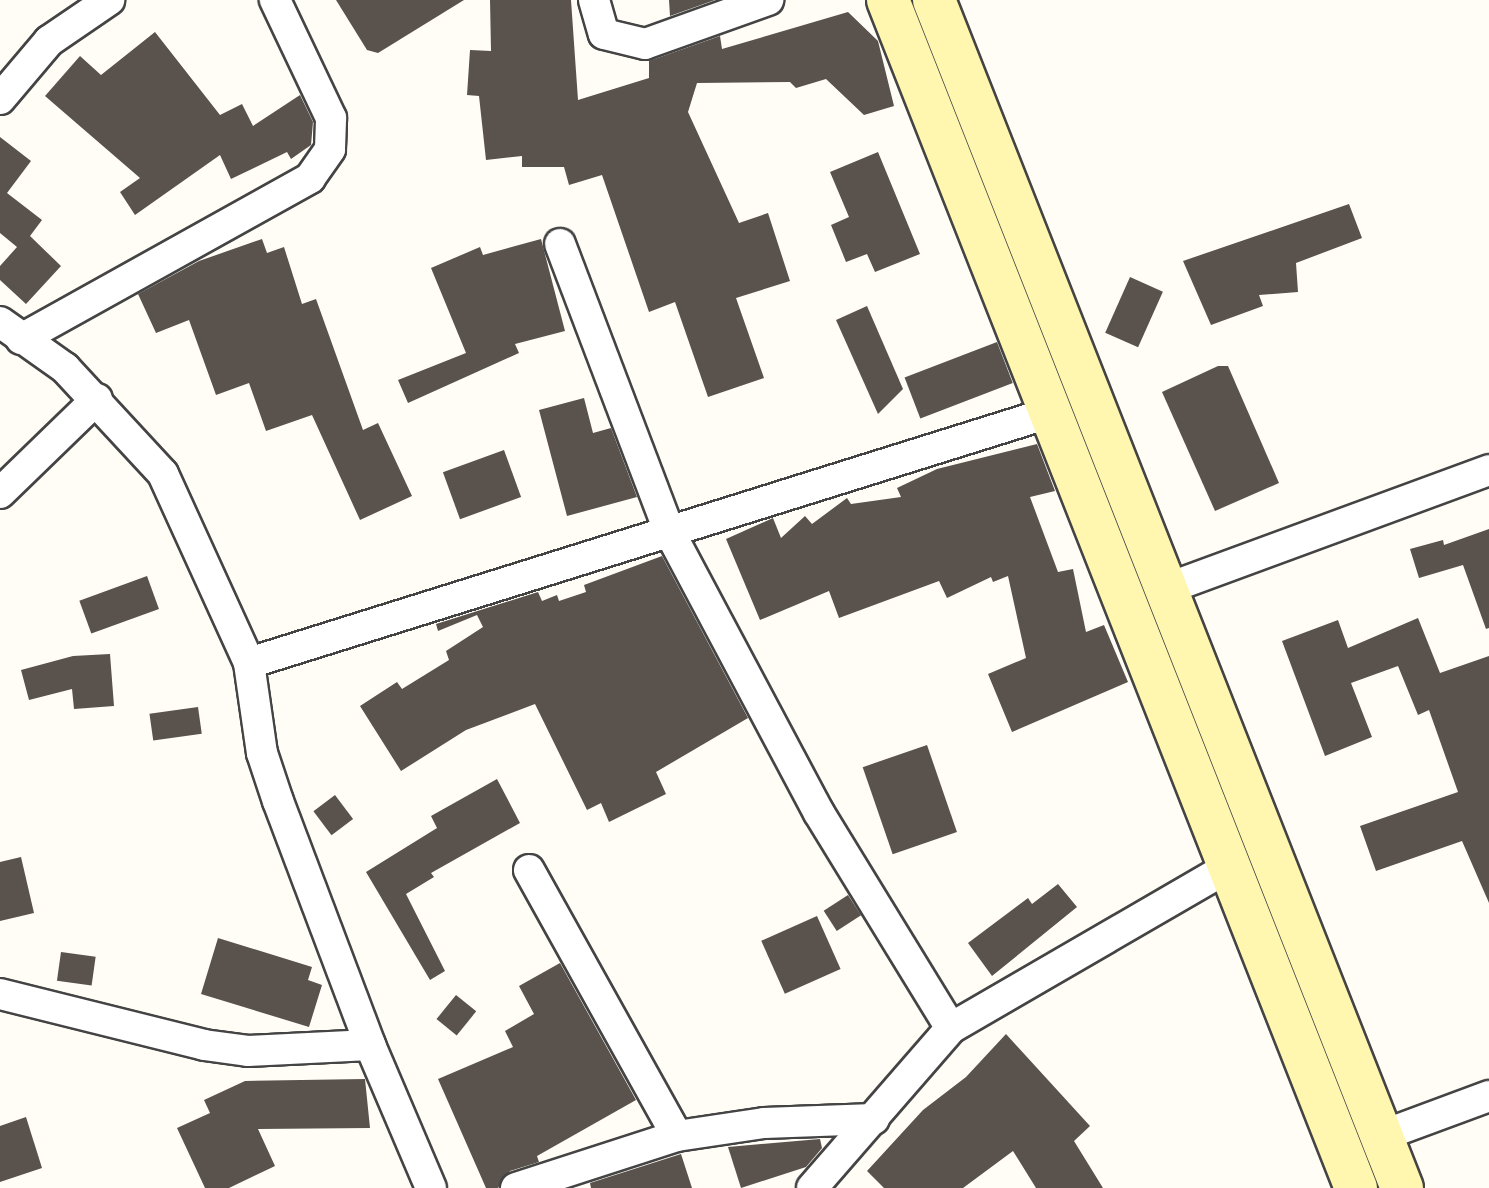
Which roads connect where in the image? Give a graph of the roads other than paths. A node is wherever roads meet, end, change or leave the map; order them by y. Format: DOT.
graph roads {
  1 [pos="109,0"];
  2 [pos="275,0"];
  3 [pos="594,0"];
  4 [pos="768,0"];
  5 [pos="888,0"];
  6 [pos="934,0"];
  7 [pos="0,99"];
  8 [pos="560,244"];
  9 [pos="11,331"];
  10 [pos="97,399"];
  11 [pos="1052,412"];
  12 [pos="1489,470"];
  13 [pos="0,493"];
  14 [pos="669,531"];
  15 [pos="1166,589"];
  16 [pos="249,663"];
  17 [pos="1227,868"];
  18 [pos="529,870"];
  19 [pos="0,994"];
  20 [pos="951,1028"];
  21 [pos="370,1045"];
  22 [pos="1489,1096"];
  23 [pos="874,1119"];
  24 [pos="677,1136"];
  25 [pos="1381,1136"];
  26 [pos="431,1188"];
  27 [pos="516,1188"];
  28 [pos="812,1188"];
  29 [pos="1356,1188"];
  30 [pos="1402,1188"];
  1 -- 7 [label="street"];
  2 -- 9 [label="street"];
  3 -- 4 [label="street"];
  5 -- 11 [label="main road"];
  6 -- 15 [label="main road"];
  8 -- 14 [label="street"];
  9 -- 10 [label="street"];
  10 -- 13 [label="street"];
  10 -- 16 [label="street"];
  11 -- 14 [label="street"];
  11 -- 17 [label="main road"];
  12 -- 15 [label="street"];
  14 -- 16 [label="street"];
  14 -- 20 [label="street"];
  15 -- 25 [label="main road"];
  16 -- 21 [label="street"];
  17 -- 20 [label="street"];
  17 -- 29 [label="main road"];
  18 -- 24 [label="street"];
  19 -- 21 [label="street"];
  20 -- 23 [label="street"];
  21 -- 26 [label="street"];
  22 -- 25 [label="street"];
  23 -- 24 [label="street"];
  23 -- 28 [label="street"];
  24 -- 27 [label="street"];
  25 -- 30 [label="main road"];
}
